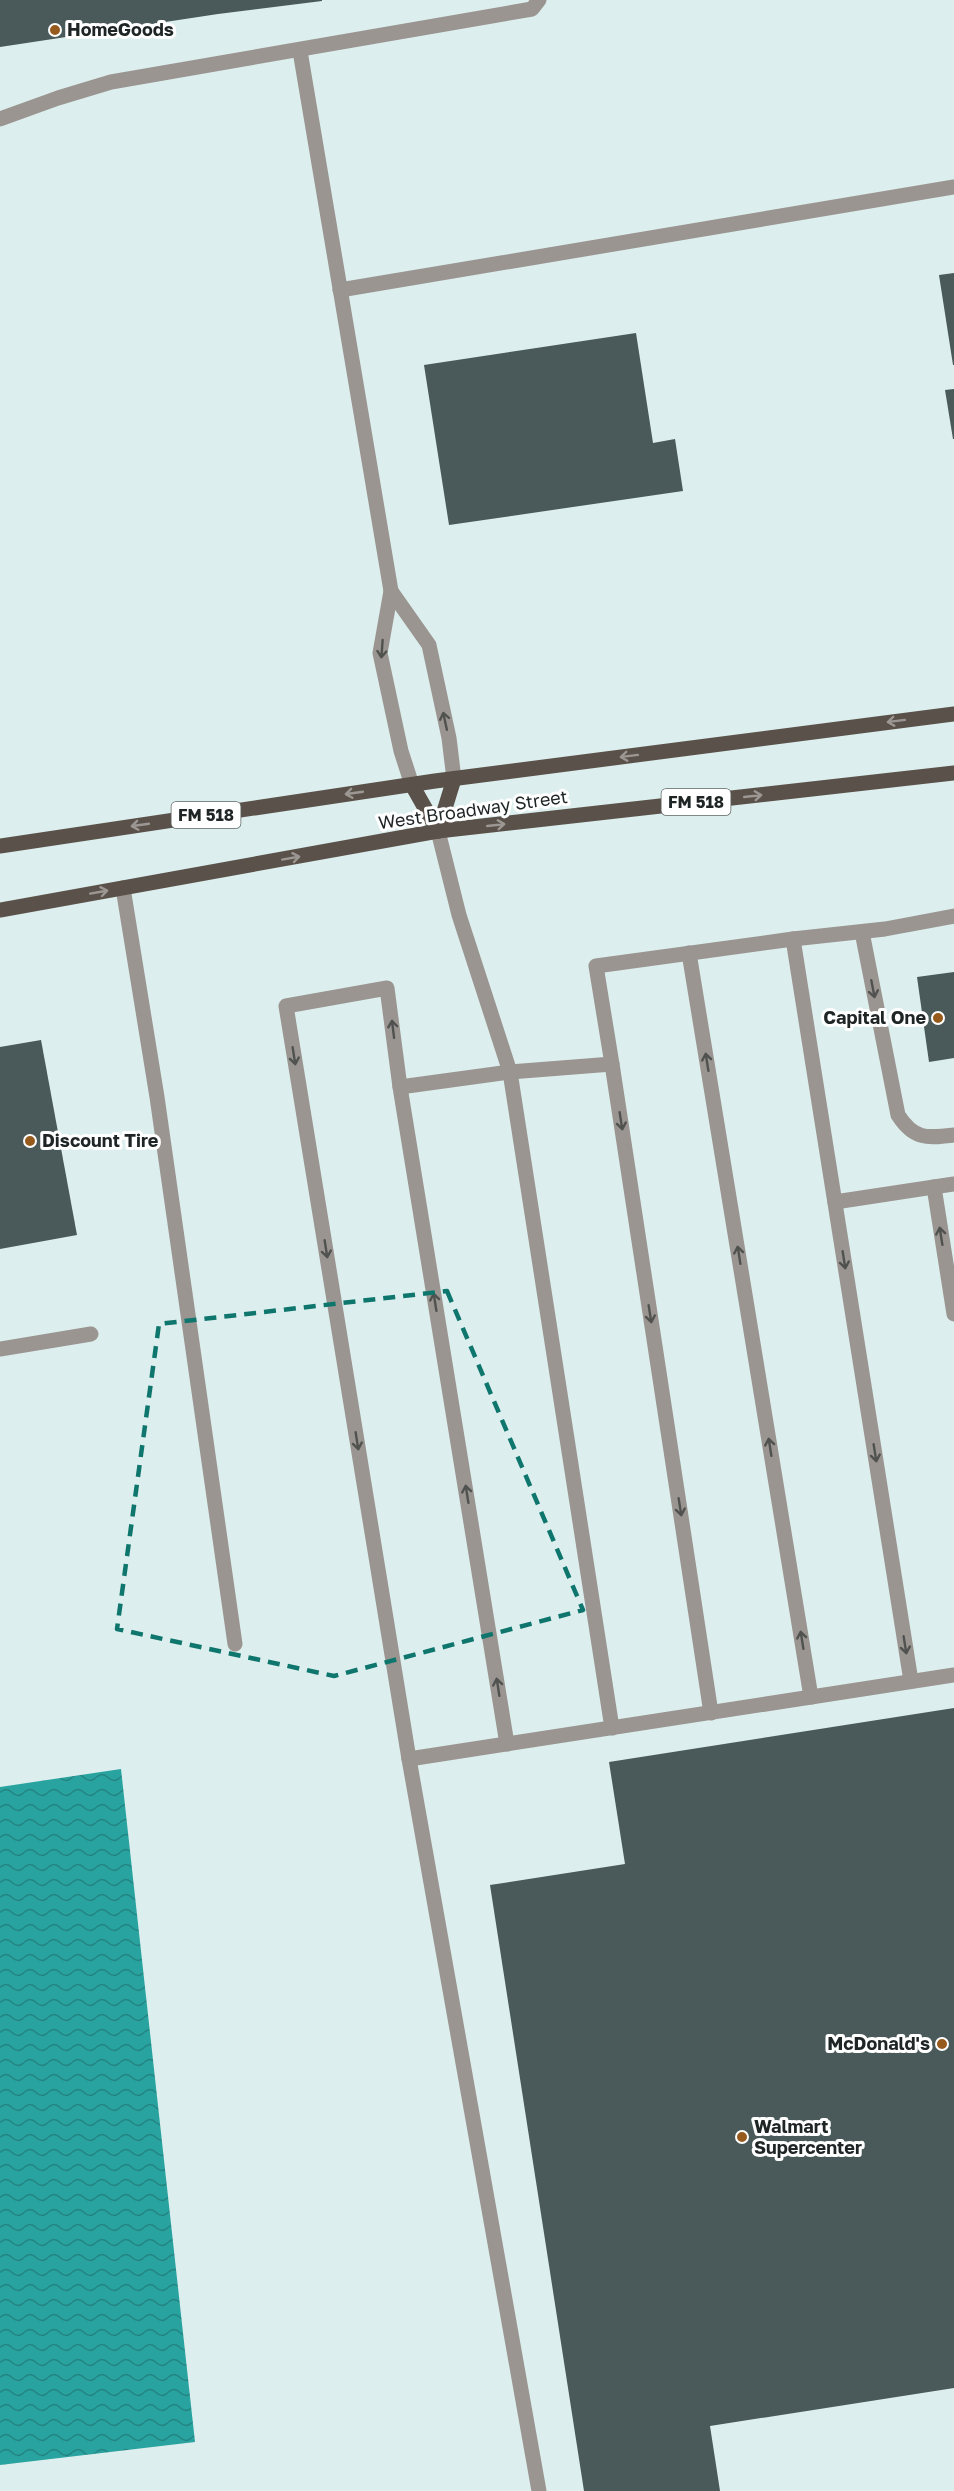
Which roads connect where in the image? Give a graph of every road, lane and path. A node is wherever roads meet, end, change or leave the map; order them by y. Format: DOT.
graph roads {
  1 [pos="539,0"];
  2 [pos="300,51"];
  3 [pos="0,120"];
  4 [pos="954,187"];
  5 [pos="340,290"];
  6 [pos="391,591"];
  7 [pos="954,714"];
  8 [pos="954,773"];
  9 [pos="454,779"];
  10 [pos="411,785"];
  11 [pos="438,831"];
  12 [pos="0,846"];
  13 [pos="123,888"];
  14 [pos="0,910"];
  15 [pos="954,916"];
  16 [pos="862,932"];
  17 [pos="793,939"];
  18 [pos="689,953"];
  19 [pos="612,1064"];
  20 [pos="510,1072"];
  21 [pos="400,1087"];
  22 [pos="954,1135"];
  23 [pos="954,1184"];
  24 [pos="934,1187"];
  25 [pos="835,1202"];
  26 [pos="954,1314"];
  27 [pos="91,1334"];
  28 [pos="0,1349"];
  29 [pos="235,1644"];
  30 [pos="954,1675"];
  31 [pos="911,1682"];
  32 [pos="811,1697"];
  33 [pos="711,1713"];
  34 [pos="612,1728"];
  35 [pos="507,1744"];
  36 [pos="409,1759"];
  37 [pos="539,2491"];
  1 -- 2 [label="lane"];
  2 -- 3 [label="lane"];
  2 -- 5 [label="lane"];
  4 -- 5 [label="lane"];
  5 -- 6 [label="lane"];
  9 -- 6 [label="lane, one-way"];
  6 -- 10 [label="lane, one-way"];
  7 -- 9 [label="main road, West Broadway Street / FM 518, one-way"];
  11 -- 8 [label="main road, West Broadway Street / FM 518, one-way"];
  9 -- 10 [label="main road, West Broadway Street / FM 518"];
  9 -- 11 [label="main road"];
  10 -- 11 [label="main road"];
  10 -- 12 [label="main road, West Broadway Street / FM 518, one-way"];
  13 -- 11 [label="main road, West Broadway Street / FM 518, one-way"];
  11 -- 20 [label="lane"];
  14 -- 13 [label="main road, West Broadway Street / FM 518, one-way"];
  13 -- 29 [label="lane"];
  15 -- 16 [label="lane"];
  16 -- 17 [label="lane"];
  16 -- 22 [label="lane, one-way"];
  17 -- 18 [label="lane"];
  17 -- 25 [label="lane"];
  18 -- 19 [label="lane"];
  32 -- 18 [label="lane, one-way"];
  19 -- 20 [label="lane"];
  19 -- 33 [label="lane, one-way"];
  20 -- 21 [label="lane"];
  20 -- 34 [label="lane"];
  35 -- 21 [label="lane, one-way"];
  21 -- 36 [label="lane, one-way"];
  23 -- 24 [label="lane"];
  24 -- 25 [label="lane"];
  26 -- 24 [label="lane, one-way"];
  25 -- 31 [label="lane, one-way"];
  27 -- 28 [label="lane"];
  30 -- 31 [label="lane"];
  31 -- 32 [label="lane"];
  32 -- 33 [label="lane"];
  33 -- 34 [label="lane"];
  34 -- 35 [label="lane"];
  35 -- 36 [label="lane"];
  36 -- 37 [label="lane"];
}
